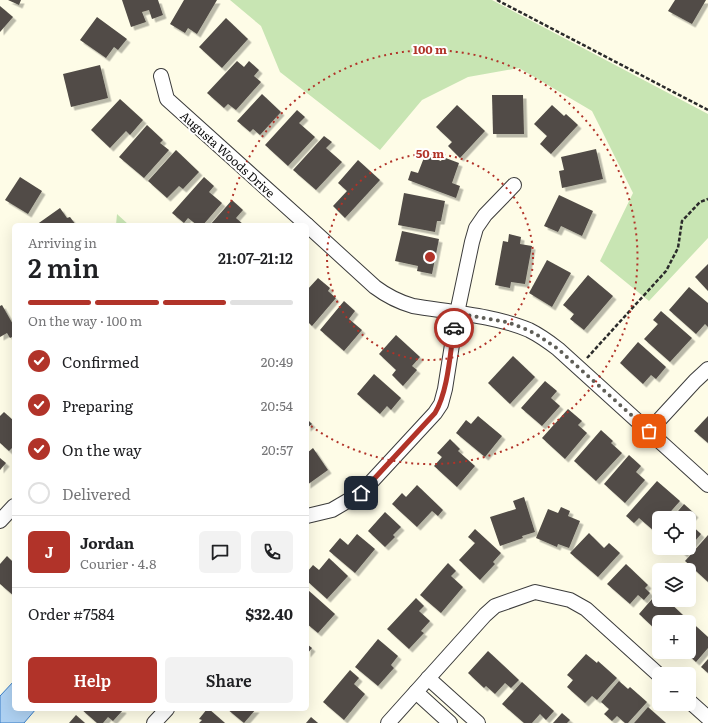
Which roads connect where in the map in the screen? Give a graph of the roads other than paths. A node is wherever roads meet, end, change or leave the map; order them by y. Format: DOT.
graph roads {
  1 [pos="161,76"];
  2 [pos="514,185"];
  3 [pos="305,223"];
  4 [pos="309,227"];
  5 [pos="456,313"];
  6 [pos="708,369"];
  7 [pos="649,431"];
  8 [pos="708,485"];
  9 [pos="12,508"];
  10 [pos="309,516"];
  11 [pos="0,521"];
  12 [pos="652,669"];
  13 [pos="428,678"];
  14 [pos="416,692"];
  15 [pos="696,707"];
  16 [pos="165,711"];
  17 [pos="708,718"];
  18 [pos="154,723"];
  19 [pos="388,723"];
  20 [pos="450,723"];
  21 [pos="478,723"];
  1 -- 3 [label="street, Augusta Woods Drive"];
  2 -- 5 [label="street"];
  4 -- 5 [label="street, Augusta Woods Drive"];
  5 -- 7 [label="street, Augusta Woods Drive"];
  5 -- 10 [label="street"];
  6 -- 7 [label="street"];
  7 -- 8 [label="street, Augusta Woods Drive"];
  9 -- 11 [label="street"];
  12 -- 13 [label="street"];
  13 -- 14 [label="street"];
  13 -- 21 [label="street"];
  14 -- 19 [label="street"];
  14 -- 20 [label="street"];
  15 -- 17 [label="street"];
  16 -- 18 [label="street"];
}
